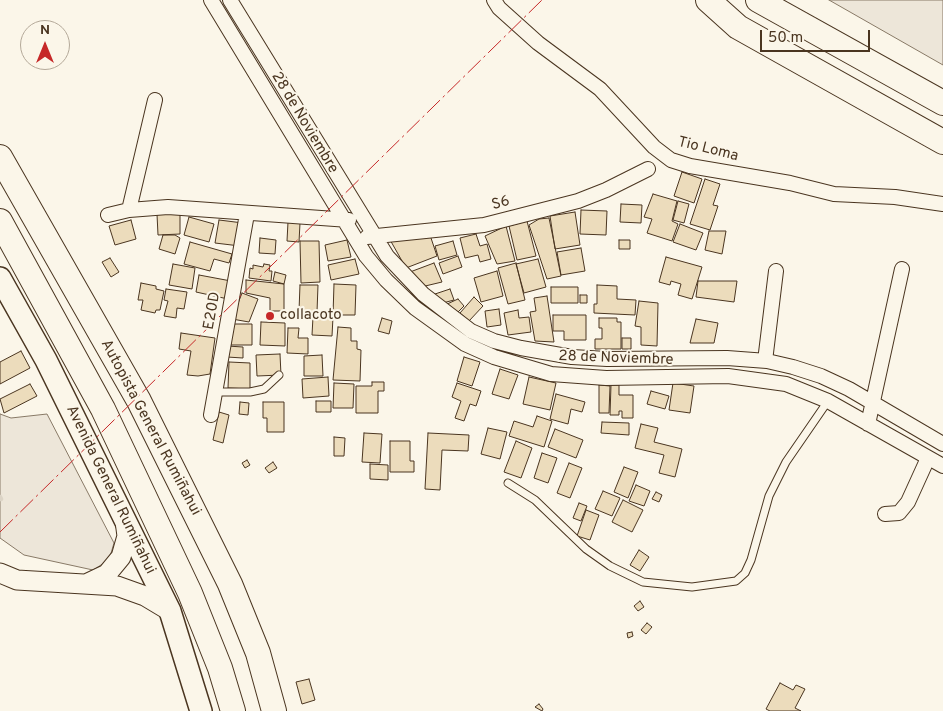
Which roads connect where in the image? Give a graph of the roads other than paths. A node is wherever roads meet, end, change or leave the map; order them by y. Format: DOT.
graph roads {
  1 [pos="211,0"];
  2 [pos="230,0"];
  3 [pos="494,0"];
  4 [pos="708,0"];
  5 [pos="758,0"];
  6 [pos="155,100"];
  7 [pos="943,103"];
  8 [pos="943,142"];
  9 [pos="0,157"];
  10 [pos="648,169"];
  11 [pos="943,204"];
  12 [pos="129,210"];
  13 [pos="108,214"];
  14 [pos="247,214"];
  15 [pos="344,220"];
  16 [pos="364,220"];
  17 [pos="0,221"];
  18 [pos="374,236"];
  19 [pos="354,238"];
  20 [pos="902,269"];
  21 [pos="776,271"];
  22 [pos="0,278"];
  23 [pos="765,361"];
  24 [pos="279,375"];
  25 [pos="215,392"];
  26 [pos="828,401"];
  27 [pos="874,404"];
  28 [pos="211,415"];
  29 [pos="868,424"];
  30 [pos="943,444"];
  31 [pos="928,458"];
  32 [pos="943,466"];
  33 [pos="508,482"];
  34 [pos="885,514"];
  35 [pos="124,515"];
  36 [pos="0,573"];
  37 [pos="88,583"];
  38 [pos="170,611"];
  39 [pos="201,711"];
  40 [pos="233,711"];
  41 [pos="274,711"];
  1 -- 15 [label="street, 28 de Noviembre"];
  2 -- 16 [label="street"];
  3 -- 11 [label="street, Tio Loma"];
  4 -- 8 [label="highway"];
  5 -- 7 [label="highway"];
  6 -- 12 [label="street"];
  9 -- 41 [label="highway, Autopista General Rumiñahui"];
  10 -- 18 [label="street, S6"];
  12 -- 13 [label="street"];
  12 -- 14 [label="street"];
  14 -- 15 [label="street"];
  14 -- 25 [label="street, E20D"];
  15 -- 16 [label="street"];
  15 -- 19 [label="street, 28 de Noviembre"];
  16 -- 18 [label="street"];
  17 -- 40 [label="highway"];
  18 -- 19 [label="street, S6"];
  18 -- 23 [label="street"];
  19 -- 26 [label="street, 28 de Noviembre"];
  20 -- 27 [label="street"];
  21 -- 23 [label="street"];
  22 -- 35 [label="main road, Avenida General Rumiñahui"];
  23 -- 27 [label="street"];
  24 -- 25 [label="lane"];
  25 -- 28 [label="street, E20D"];
  26 -- 29 [label="street, 28 de Noviembre"];
  26 -- 33 [label="lane"];
  27 -- 29 [label="street"];
  27 -- 30 [label="street"];
  29 -- 31 [label="street, 28 de Noviembre"];
  31 -- 32 [label="street, 28 de Noviembre"];
  31 -- 34 [label="street"];
  35 -- 37 [label="street"];
  35 -- 38 [label="main road, Avenida General Rumiñahui"];
  36 -- 37 [label="street"];
  37 -- 38 [label="street"];
  38 -- 39 [label="main road, Avenida General Rumiñahui"];
}
